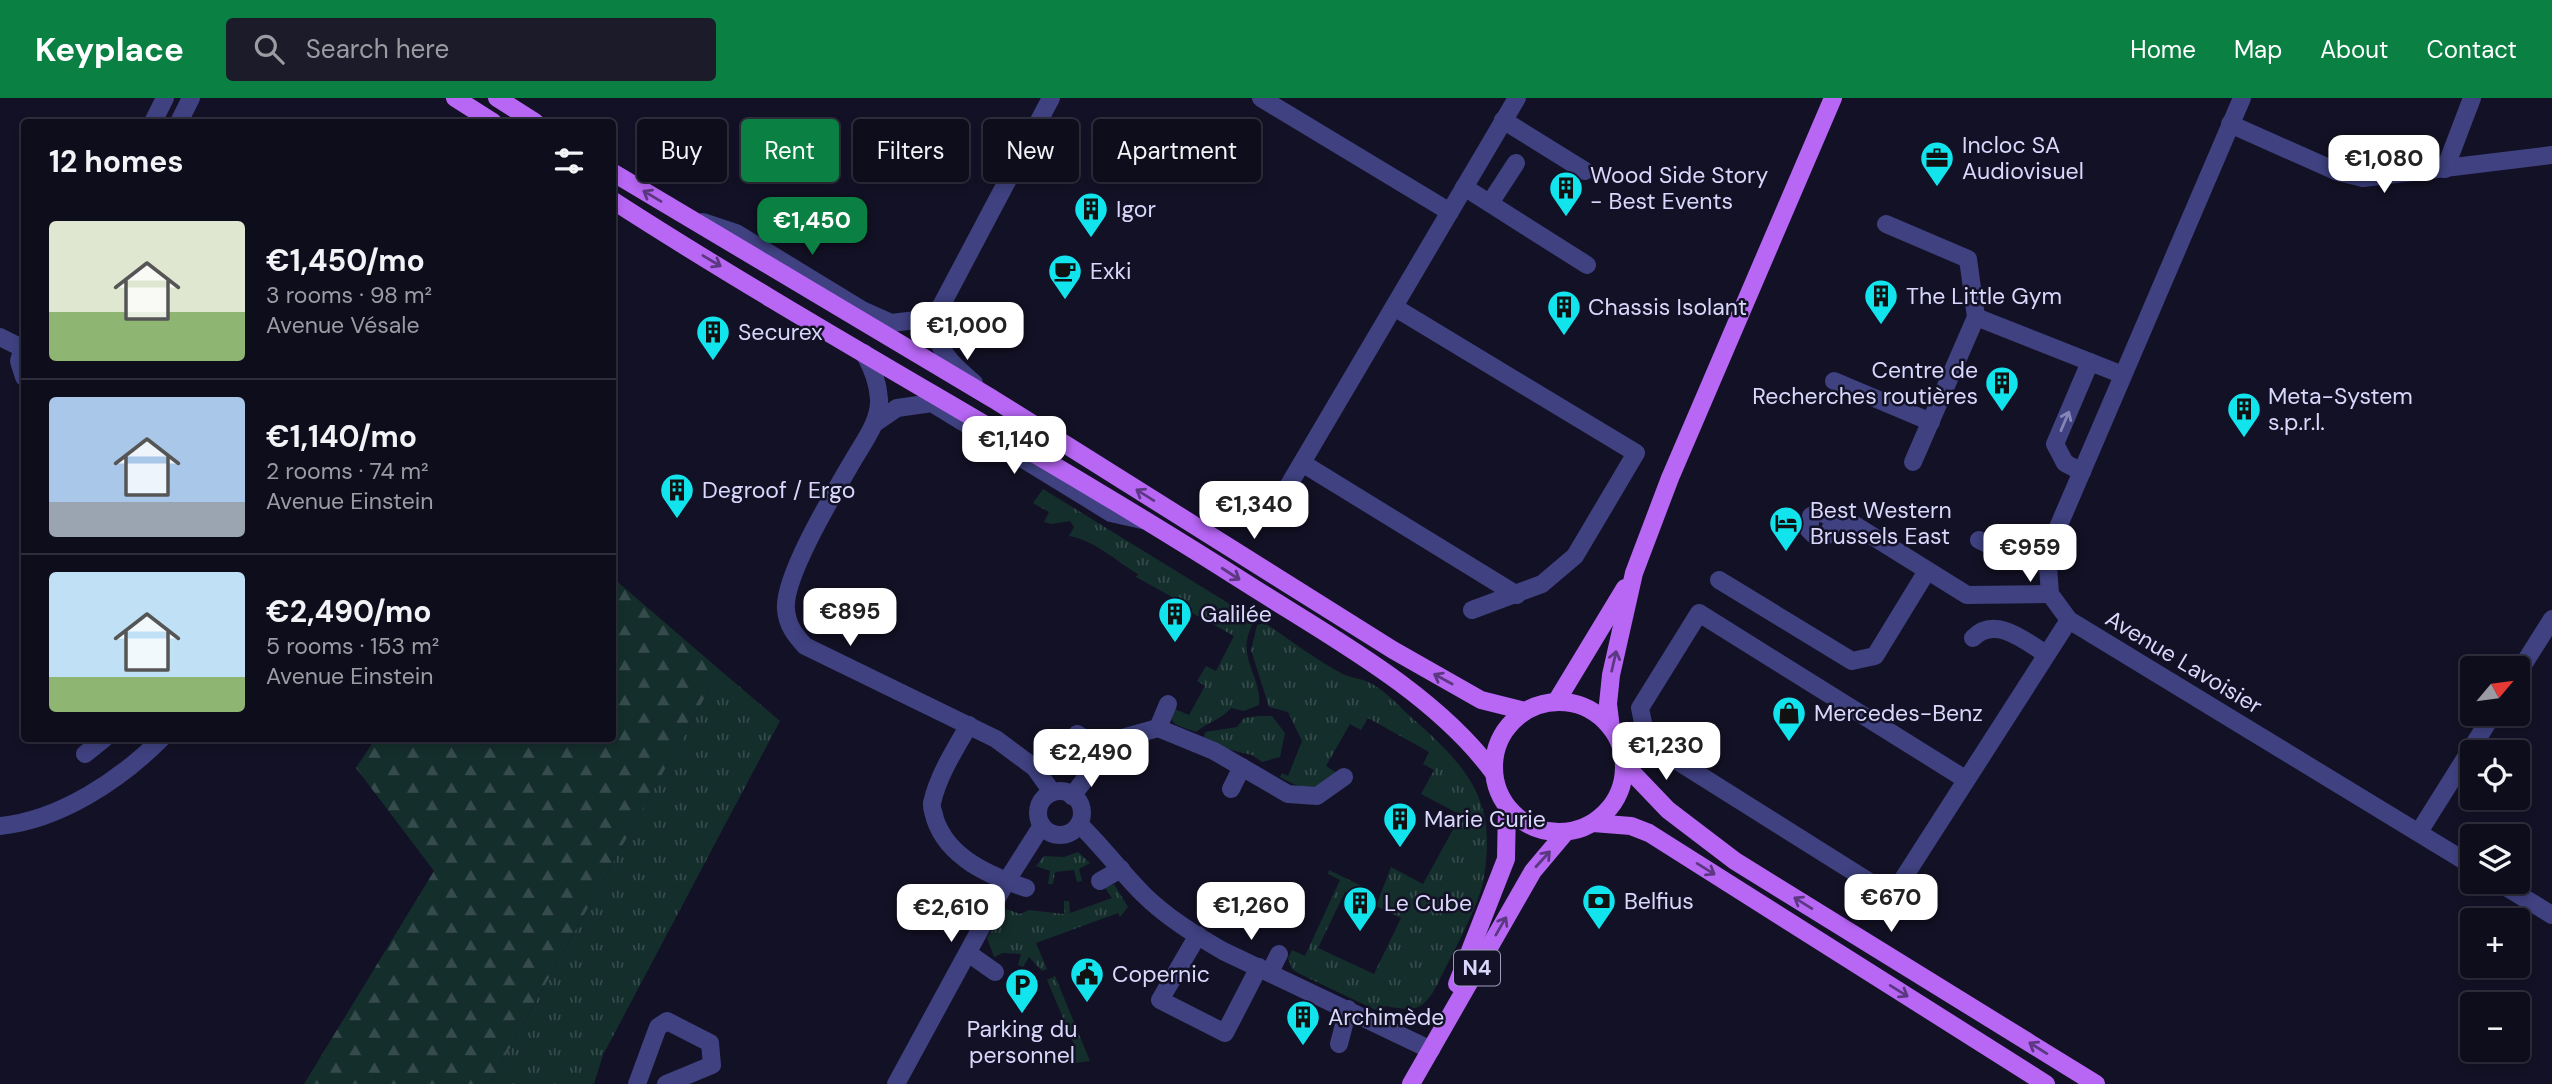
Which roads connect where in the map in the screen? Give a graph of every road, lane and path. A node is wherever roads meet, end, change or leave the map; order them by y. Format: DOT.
graph roads {
  1 [pos="165,98"];
  2 [pos="191,98"];
  3 [pos="455,98"];
  4 [pos="497,98"];
  5 [pos="1051,98"];
  6 [pos="1261,98"];
  7 [pos="1517,98"];
  8 [pos="1833,98"];
  9 [pos="2242,98"];
  10 [pos="2472,98"];
  11 [pos="154,119"];
  12 [pos="180,119"];
  13 [pos="488,119"];
  14 [pos="530,119"];
  15 [pos="1503,120"];
  16 [pos="2230,124"];
  17 [pos="2552,155"];
  18 [pos="1516,163"];
  19 [pos="2445,169"];
  20 [pos="1585,171"];
  21 [pos="616,174"];
  22 [pos="1464,187"];
  23 [pos="616,202"];
  24 [pos="1490,203"];
  25 [pos="1450,212"];
  26 [pos="687,217"];
  27 [pos="1885,224"];
  28 [pos="1587,265"];
  29 [pos="1394,307"];
  30 [pos="940,308"];
  31 [pos="1976,317"];
  32 [pos="0,337"];
  33 [pos="21,345"];
  34 [pos="864,353"];
  35 [pos="2090,362"];
  36 [pos="2123,375"];
  37 [pos="1834,382"];
  38 [pos="993,399"];
  39 [pos="1931,422"];
  40 [pos="875,423"];
  41 [pos="1913,462"];
  42 [pos="1302,463"];
  43 [pos="2082,472"];
  44 [pos="1278,505"];
  45 [pos="1831,517"];
  46 [pos="1149,521"];
  47 [pos="1979,540"];
  48 [pos="2047,554"];
  49 [pos="1927,571"];
  50 [pos="1634,573"];
  51 [pos="1719,580"];
  52 [pos="2050,594"];
  53 [pos="1517,595"];
  54 [pos="1472,610"];
  55 [pos="2552,619"];
  56 [pos="2068,620"];
  57 [pos="1973,638"];
  58 [pos="2046,654"];
  59 [pos="2529,656"];
  60 [pos="1556,702"];
  61 [pos="1168,704"];
  62 [pos="1525,711"];
  63 [pos="968,725"];
  64 [pos="2485,726"];
  65 [pos="1158,728"];
  66 [pos="1611,728"];
  67 [pos="1077,734"];
  68 [pos="100,742"];
  69 [pos="158,742"];
  70 [pos="1106,752"];
  71 [pos="85,754"];
  72 [pos="1624,764"];
  73 [pos="1242,767"];
  74 [pos="1493,772"];
  75 [pos="1344,777"];
  76 [pos="1965,779"];
  77 [pos="1231,789"];
  78 [pos="1052,792"];
  79 [pos="1072,796"];
  80 [pos="1507,807"];
  81 [pos="1592,823"];
  82 [pos="1079,824"];
  83 [pos="0,826"];
  84 [pos="1041,827"];
  85 [pos="2419,832"];
  86 [pos="1564,833"];
  87 [pos="2460,858"];
  88 [pos="1121,869"];
  89 [pos="1006,881"];
  90 [pos="1100,881"];
  91 [pos="1026,888"];
  92 [pos="2518,894"];
  93 [pos="2552,915"];
  94 [pos="1198,935"];
  95 [pos="968,953"];
  96 [pos="1279,954"];
  97 [pos="1265,969"];
  98 [pos="995,972"];
  99 [pos="1348,1009"];
  100 [pos="1339,1044"];
  101 [pos="1431,1050"];
  102 [pos="637,1084"];
  103 [pos="666,1084"];
  104 [pos="896,1084"];
  105 [pos="1411,1084"];
  106 [pos="2046,1084"];
  107 [pos="2096,1084"];
  1 -- 11 [label="street"];
  2 -- 12 [label="street"];
  3 -- 13 [label="main road"];
  4 -- 14 [label="main road"];
  5 -- 30 [label="street"];
  6 -- 25 [label="street"];
  7 -- 15 [label="street"];
  8 -- 50 [label="main road"];
  9 -- 16 [label="street"];
  10 -- 19 [label="street"];
  15 -- 20 [label="street"];
  15 -- 22 [label="street"];
  16 -- 19 [label="street"];
  16 -- 36 [label="street"];
  17 -- 19 [label="street"];
  18 -- 24 [label="street"];
  26 -- 21 [label="main road, one-way"];
  22 -- 24 [label="street"];
  22 -- 25 [label="street"];
  23 -- 34 [label="main road, one-way"];
  24 -- 28 [label="street"];
  25 -- 29 [label="street"];
  26 -- 30 [label="street"];
  26 -- 38 [label="main road"];
  27 -- 31 [label="street"];
  29 -- 42 [label="street"];
  29 -- 53 [label="street"];
  30 -- 38 [label="street"];
  31 -- 35 [label="street"];
  31 -- 39 [label="street"];
  32 -- 33 [label="street"];
  34 -- 40 [label="street"];
  34 -- 46 [label="main road"];
  35 -- 36 [label="street"];
  43 -- 35 [label="street, one-way"];
  36 -- 43 [label="street"];
  37 -- 39 [label="street"];
  62 -- 38 [label="main road, one-way"];
  39 -- 41 [label="street"];
  40 -- 46 [label="street"];
  40 -- 63 [label="street"];
  42 -- 44 [label="street"];
  42 -- 53 [label="street"];
  43 -- 48 [label="street"];
  45 -- 49 [label="street"];
  46 -- 74 [label="main road, one-way"];
  47 -- 48 [label="street"];
  48 -- 52 [label="street"];
  49 -- 51 [label="street"];
  49 -- 52 [label="street"];
  50 -- 60 [label="main road"];
  66 -- 50 [label="main road, one-way"];
  52 -- 56 [label="street, Avenue Lavoisier"];
  53 -- 54 [label="street"];
  55 -- 59 [label="street"];
  56 -- 58 [label="street"];
  56 -- 85 [label="street, Avenue Lavoisier"];
  57 -- 58 [label="street"];
  58 -- 76 [label="street"];
  60 -- 62 [label="main road"];
  60 -- 66 [label="main road"];
  61 -- 65 [label="street"];
  62 -- 74 [label="main road"];
  63 -- 78 [label="street"];
  63 -- 89 [label="street"];
  64 -- 85 [label="street"];
  65 -- 70 [label="street"];
  65 -- 73 [label="street"];
  66 -- 72 [label="main road"];
  67 -- 70 [label="street"];
  68 -- 71 [label="street"];
  69 -- 83 [label="street"];
  70 -- 79 [label="street"];
  72 -- 81 [label="main road"];
  107 -- 72 [label="main road, one-way"];
  73 -- 75 [label="street"];
  73 -- 77 [label="street"];
  74 -- 80 [label="main road, N4"];
  76 -- 76 [label="street"];
  78 -- 79 [label="street"];
  78 -- 84 [label="street"];
  79 -- 82 [label="street"];
  80 -- 86 [label="main road"];
  80 -- 101 [label="main road, N4"];
  81 -- 86 [label="main road"];
  81 -- 106 [label="main road, one-way"];
  82 -- 84 [label="street"];
  82 -- 88 [label="street"];
  84 -- 89 [label="street"];
  85 -- 87 [label="street, Avenue Lavoisier"];
  101 -- 86 [label="main road, N4, one-way"];
  88 -- 90 [label="street"];
  88 -- 94 [label="street"];
  89 -- 91 [label="street"];
  89 -- 95 [label="street"];
  92 -- 93 [label="street"];
  94 -- 97 [label="street"];
  94 -- 97 [label="street"];
  95 -- 98 [label="street"];
  95 -- 104 [label="street"];
  96 -- 97 [label="street"];
  97 -- 99 [label="street"];
  99 -- 100 [label="street"];
  99 -- 101 [label="street"];
  101 -- 105 [label="main road, N4"];
  102 -- 103 [label="street"];
}
